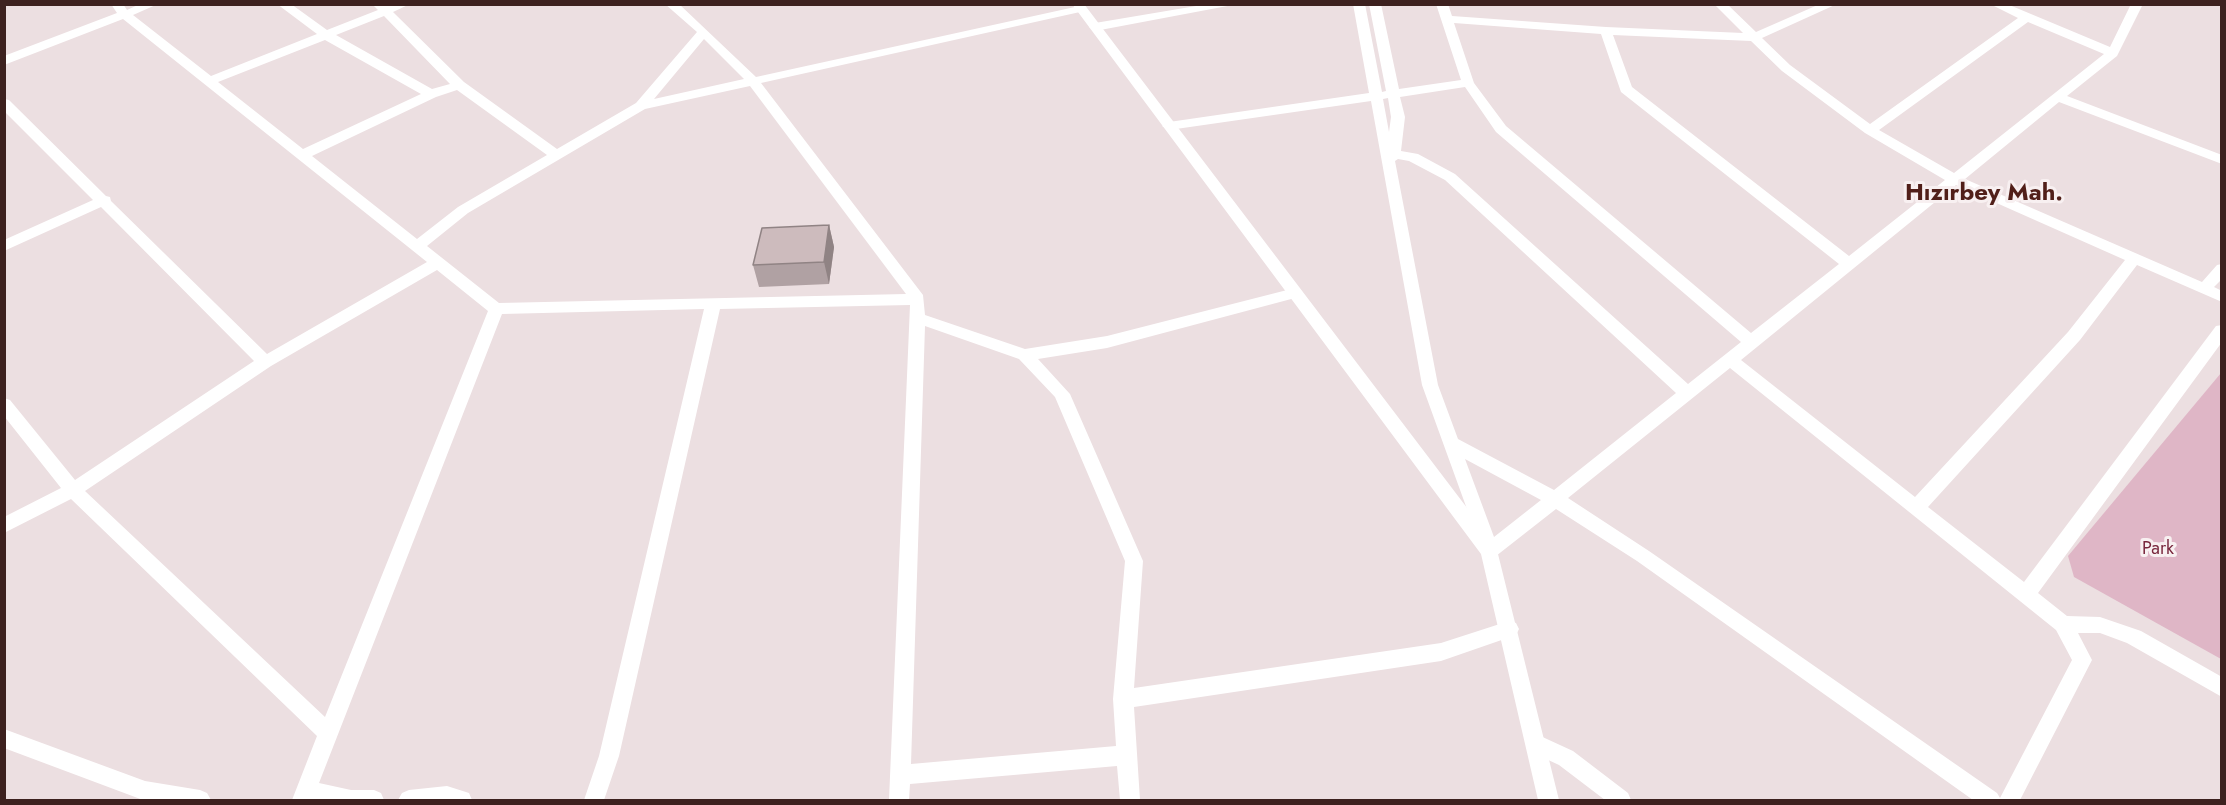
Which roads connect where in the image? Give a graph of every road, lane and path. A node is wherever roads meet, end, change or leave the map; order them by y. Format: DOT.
graph roads {
  1 [pos="152,4"];
  2 [pos="283,4"];
  3 [pos="404,4"];
  4 [pos="671,4"];
  5 [pos="1232,4"];
  6 [pos="1359,4"];
  7 [pos="1376,4"];
  8 [pos="1442,4"];
  9 [pos="1720,4"];
  10 [pos="1831,4"];
  11 [pos="1996,4"];
  12 [pos="2137,4"];
  13 [pos="1079,6"];
  14 [pos="382,8"];
  15 [pos="120,9"];
  16 [pos="2027,17"];
  17 [pos="1446,19"];
  18 [pos="1095,27"];
  19 [pos="1606,31"];
  20 [pos="704,32"];
  21 [pos="324,34"];
  22 [pos="1754,37"];
  23 [pos="2113,53"];
  24 [pos="4,61"];
  25 [pos="210,81"];
  26 [pos="753,81"];
  27 [pos="1468,83"];
  28 [pos="459,85"];
  29 [pos="1393,92"];
  30 [pos="431,94"];
  31 [pos="1377,96"];
  32 [pos="2057,97"];
  33 [pos="4,104"];
  34 [pos="641,106"];
  35 [pos="1169,126"];
  36 [pos="1870,130"];
  37 [pos="1393,154"];
  38 [pos="303,155"];
  39 [pos="556,155"];
  40 [pos="2222,160"];
  41 [pos="1390,172"];
  42 [pos="1954,179"];
  43 [pos="105,200"];
  44 [pos="4,246"];
  45 [pos="418,246"];
  46 [pos="2134,259"];
  47 [pos="438,263"];
  48 [pos="1849,264"];
  49 [pos="2222,269"];
  50 [pos="2204,289"];
  51 [pos="1295,293"];
  52 [pos="2222,297"];
  53 [pos="714,304"];
  54 [pos="496,309"];
  55 [pos="918,309"];
  56 [pos="2222,330"];
  57 [pos="1751,342"];
  58 [pos="1025,355"];
  59 [pos="1729,359"];
  60 [pos="265,362"];
  61 [pos="1687,393"];
  62 [pos="4,404"];
  63 [pos="1451,443"];
  64 [pos="73,490"];
  65 [pos="1555,499"];
  66 [pos="1916,508"];
  67 [pos="4,526"];
  68 [pos="1490,551"];
  69 [pos="2027,593"];
  70 [pos="2063,624"];
  71 [pos="1509,629"];
  72 [pos="2222,688"];
  73 [pos="1123,699"];
  74 [pos="328,733"];
  75 [pos="4,738"];
  76 [pos="1536,744"];
  77 [pos="1127,755"];
  78 [pos="900,775"];
  79 [pos="304,796"];
  80 [pos="200,801"];
  81 [pos="374,801"];
  82 [pos="409,801"];
  83 [pos="462,801"];
  84 [pos="594,801"];
  85 [pos="900,801"];
  86 [pos="1130,801"];
  87 [pos="1549,801"];
  88 [pos="1621,801"];
  89 [pos="1990,801"];
  90 [pos="2009,801"];
  1 -- 15 [label="street"];
  2 -- 21 [label="street"];
  3 -- 14 [label="street"];
  4 -- 20 [label="street"];
  5 -- 18 [label="street"];
  6 -- 31 [label="street"];
  7 -- 29 [label="street"];
  8 -- 17 [label="street"];
  9 -- 22 [label="street"];
  10 -- 22 [label="street"];
  11 -- 16 [label="street"];
  12 -- 23 [label="street"];
  13 -- 18 [label="street"];
  13 -- 26 [label="street"];
  14 -- 21 [label="street"];
  14 -- 28 [label="street"];
  15 -- 24 [label="street"];
  15 -- 25 [label="street"];
  16 -- 23 [label="street"];
  16 -- 36 [label="street"];
  17 -- 19 [label="street"];
  17 -- 27 [label="street"];
  18 -- 35 [label="street"];
  19 -- 22 [label="street"];
  19 -- 48 [label="street"];
  20 -- 26 [label="street"];
  20 -- 34 [label="street"];
  21 -- 25 [label="street"];
  21 -- 30 [label="street"];
  22 -- 36 [label="street"];
  23 -- 32 [label="street"];
  25 -- 38 [label="street"];
  26 -- 34 [label="street"];
  26 -- 55 [label="street"];
  27 -- 29 [label="street"];
  27 -- 57 [label="street"];
  28 -- 30 [label="street"];
  28 -- 39 [label="street"];
  29 -- 31 [label="street"];
  29 -- 37 [label="street"];
  30 -- 38 [label="street"];
  31 -- 35 [label="street"];
  31 -- 41 [label="street"];
  32 -- 40 [label="street"];
  32 -- 42 [label="street"];
  33 -- 43 [label="street"];
  34 -- 39 [label="street"];
  35 -- 51 [label="street"];
  36 -- 42 [label="street"];
  37 -- 41 [label="street"];
  37 -- 61 [label="street"];
  38 -- 45 [label="street"];
  39 -- 45 [label="street"];
  41 -- 63 [label="street"];
  42 -- 46 [label="street"];
  42 -- 48 [label="street"];
  43 -- 44 [label="street"];
  43 -- 60 [label="street"];
  45 -- 47 [label="street"];
  46 -- 50 [label="street"];
  46 -- 66 [label="street"];
  47 -- 54 [label="street"];
  47 -- 60 [label="street"];
  48 -- 57 [label="street"];
  49 -- 50 [label="street"];
  50 -- 52 [label="street"];
  51 -- 58 [label="street"];
  51 -- 68 [label="street"];
  53 -- 54 [label="street"];
  53 -- 55 [label="street"];
  53 -- 84 [label="street"];
  54 -- 74 [label="street"];
  55 -- 58 [label="street"];
  55 -- 78 [label="street"];
  56 -- 69 [label="street"];
  57 -- 59 [label="street"];
  58 -- 73 [label="street"];
  59 -- 61 [label="street"];
  59 -- 66 [label="street"];
  60 -- 64 [label="street"];
  61 -- 65 [label="street"];
  62 -- 64 [label="street"];
  63 -- 65 [label="street"];
  63 -- 68 [label="street"];
  64 -- 67 [label="street"];
  64 -- 74 [label="street"];
  65 -- 68 [label="street"];
  65 -- 89 [label="street"];
  66 -- 69 [label="street"];
  68 -- 71 [label="street"];
  69 -- 70 [label="street"];
  70 -- 72 [label="street"];
  70 -- 90 [label="street"];
  71 -- 73 [label="street"];
  71 -- 76 [label="street"];
  73 -- 77 [label="street"];
  74 -- 79 [label="street"];
  75 -- 80 [label="street"];
  76 -- 87 [label="street"];
  76 -- 88 [label="street"];
  77 -- 78 [label="street"];
  77 -- 86 [label="street"];
  78 -- 85 [label="street"];
  79 -- 81 [label="street"];
  82 -- 83 [label="street"];
}
